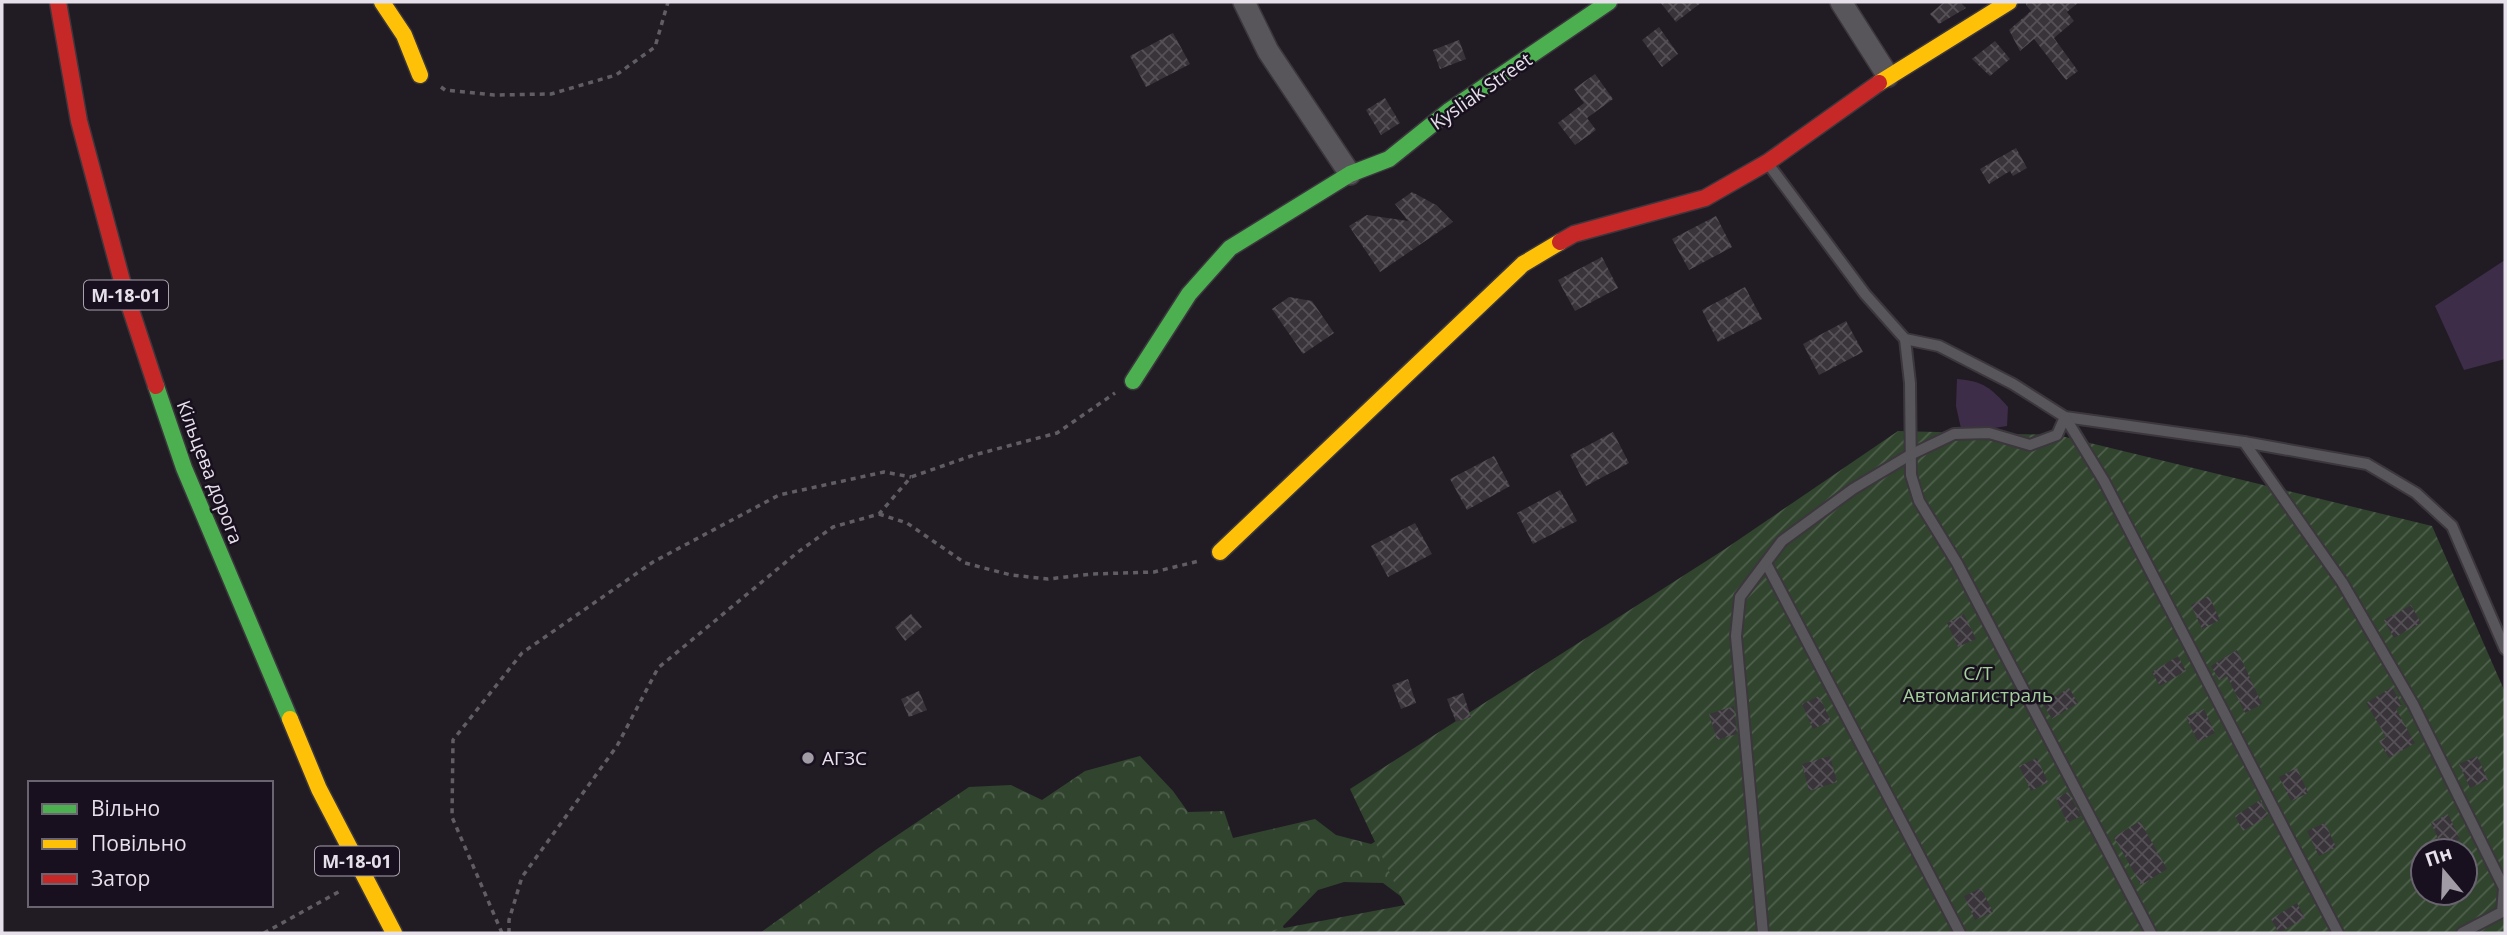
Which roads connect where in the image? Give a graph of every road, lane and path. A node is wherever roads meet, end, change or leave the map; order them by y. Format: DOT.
graph roads {
  1 [pos="58,2"];
  2 [pos="382,2"];
  3 [pos="668,2"];
  4 [pos="1244,2"];
  5 [pos="1609,2"];
  6 [pos="1842,2"];
  7 [pos="2009,2"];
  8 [pos="420,75"];
  9 [pos="1888,76"];
  10 [pos="1768,162"];
  11 [pos="1350,174"];
  12 [pos="1905,339"];
  13 [pos="1133,381"];
  14 [pos="2065,417"];
  15 [pos="2244,442"];
  16 [pos="1910,455"];
  17 [pos="911,477"];
  18 [pos="879,514"];
  19 [pos="1220,552"];
  20 [pos="1766,563"];
  21 [pos="2505,649"];
  22 [pos="365,877"];
  23 [pos="264,933"];
  24 [pos="394,933"];
  25 [pos="502,933"];
  26 [pos="509,933"];
  27 [pos="1763,933"];
  28 [pos="1960,933"];
  29 [pos="2151,933"];
  30 [pos="2338,933"];
  31 [pos="2462,933"];
  1 -- 22 [label="main road, Кільцева дорога / М-18-01"];
  2 -- 8 [label="main road"];
  3 -- 8 [label="path"];
  4 -- 11 [label="street"];
  5 -- 11 [label="main road, Kysliak Street"];
  6 -- 9 [label="street"];
  7 -- 9 [label="main road"];
  9 -- 10 [label="main road"];
  10 -- 12 [label="lane"];
  10 -- 19 [label="main road"];
  11 -- 13 [label="main road, Kysliak Street"];
  12 -- 14 [label="lane"];
  12 -- 16 [label="lane"];
  13 -- 17 [label="path"];
  14 -- 15 [label="lane"];
  14 -- 16 [label="lane"];
  14 -- 30 [label="lane"];
  15 -- 21 [label="lane"];
  15 -- 31 [label="lane"];
  16 -- 20 [label="lane"];
  16 -- 29 [label="lane"];
  17 -- 18 [label="path"];
  17 -- 25 [label="path"];
  18 -- 19 [label="path"];
  18 -- 26 [label="path"];
  20 -- 27 [label="lane"];
  20 -- 28 [label="lane"];
  22 -- 23 [label="path"];
  22 -- 24 [label="main road, Кільцева дорога / М-18-01"];
}
